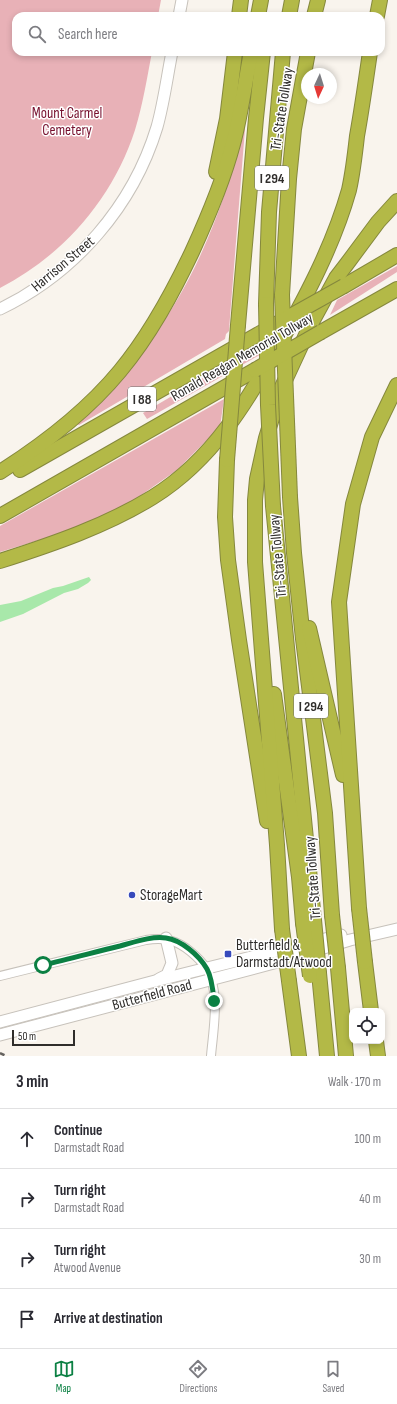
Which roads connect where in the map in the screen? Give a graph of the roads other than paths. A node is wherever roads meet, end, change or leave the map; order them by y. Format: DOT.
graph roads {
  1 [pos="182,0"];
  2 [pos="241,0"];
  3 [pos="261,0"];
  4 [pos="270,0"];
  5 [pos="292,0"];
  6 [pos="318,0"];
  7 [pos="380,0"];
  8 [pos="180,12"];
  9 [pos="240,12"];
  10 [pos="259,12"];
  11 [pos="268,12"];
  12 [pos="290,12"];
  13 [pos="315,12"];
  14 [pos="378,12"];
  15 [pos="171,56"];
  16 [pos="235,56"];
  17 [pos="250,56"];
  18 [pos="263,56"];
  19 [pos="283,56"];
  20 [pos="307,56"];
  21 [pos="369,56"];
  22 [pos="397,201"];
  23 [pos="196,243"];
  24 [pos="397,255"];
  25 [pos="397,288"];
  26 [pos="0,309"];
  27 [pos="397,385"];
  28 [pos="0,472"];
  29 [pos="0,481"];
  30 [pos="0,516"];
  31 [pos="0,560"];
  32 [pos="297,583"];
  33 [pos="258,593"];
  34 [pos="352,817"];
  35 [pos="397,921"];
  36 [pos="308,922"];
  37 [pos="282,929"];
  38 [pos="397,929"];
  39 [pos="166,938"];
  40 [pos="209,974"];
  41 [pos="0,976"];
  42 [pos="155,981"];
  43 [pos="371,1008"];
  44 [pos="0,1022"];
  45 [pos="0,1035"];
  46 [pos="376,1044"];
  47 [pos="211,1056"];
  48 [pos="299,1056"];
  49 [pos="327,1056"];
  50 [pos="346,1056"];
  51 [pos="378,1056"];
  1 -- 8 [label="main road"];
  2 -- 9 [label="highway"];
  3 -- 10 [label="highway"];
  4 -- 11 [label="highway"];
  5 -- 12 [label="highway"];
  6 -- 13 [label="highway"];
  7 -- 14 [label="highway"];
  15 -- 26 [label="main road, Harrison Street"];
  16 -- 23 [label="highway"];
  17 -- 23 [label="highway"];
  18 -- 37 [label="highway, bridge"];
  19 -- 36 [label="highway, Tri-State Tollway / I 294, bridge"];
  20 -- 32 [label="highway, Tri-State Tollway / I 294, bridge"];
  21 -- 31 [label="highway"];
  22 -- 33 [label="highway"];
  23 -- 28 [label="highway"];
  24 -- 29 [label="highway, Ronald Reagan Memorial Tollway / I 88, bridge"];
  25 -- 30 [label="highway, Ronald Reagan Memorial Tollway / I 88, bridge"];
  27 -- 34 [label="highway"];
  32 -- 34 [label="highway"];
  32 -- 50 [label="highway, Tri-State Tollway / I 294, bridge"];
  33 -- 36 [label="highway"];
  33 -- 37 [label="highway"];
  34 -- 43 [label="highway, bridge"];
  35 -- 40 [label="main road, Butterfield Road"];
  36 -- 49 [label="highway, Tri-State Tollway / I 294, bridge"];
  37 -- 48 [label="highway, bridge"];
  38 -- 40 [label="main road, Butterfield Road"];
  39 -- 40 [label="street"];
  39 -- 41 [label="street"];
  39 -- 42 [label="main road"];
  40 -- 42 [label="main road, Butterfield Road"];
  40 -- 45 [label="main road, Butterfield Road"];
  40 -- 47 [label="street"];
  42 -- 44 [label="main road, Butterfield Road"];
  46 -- 51 [label="highway"];
}
